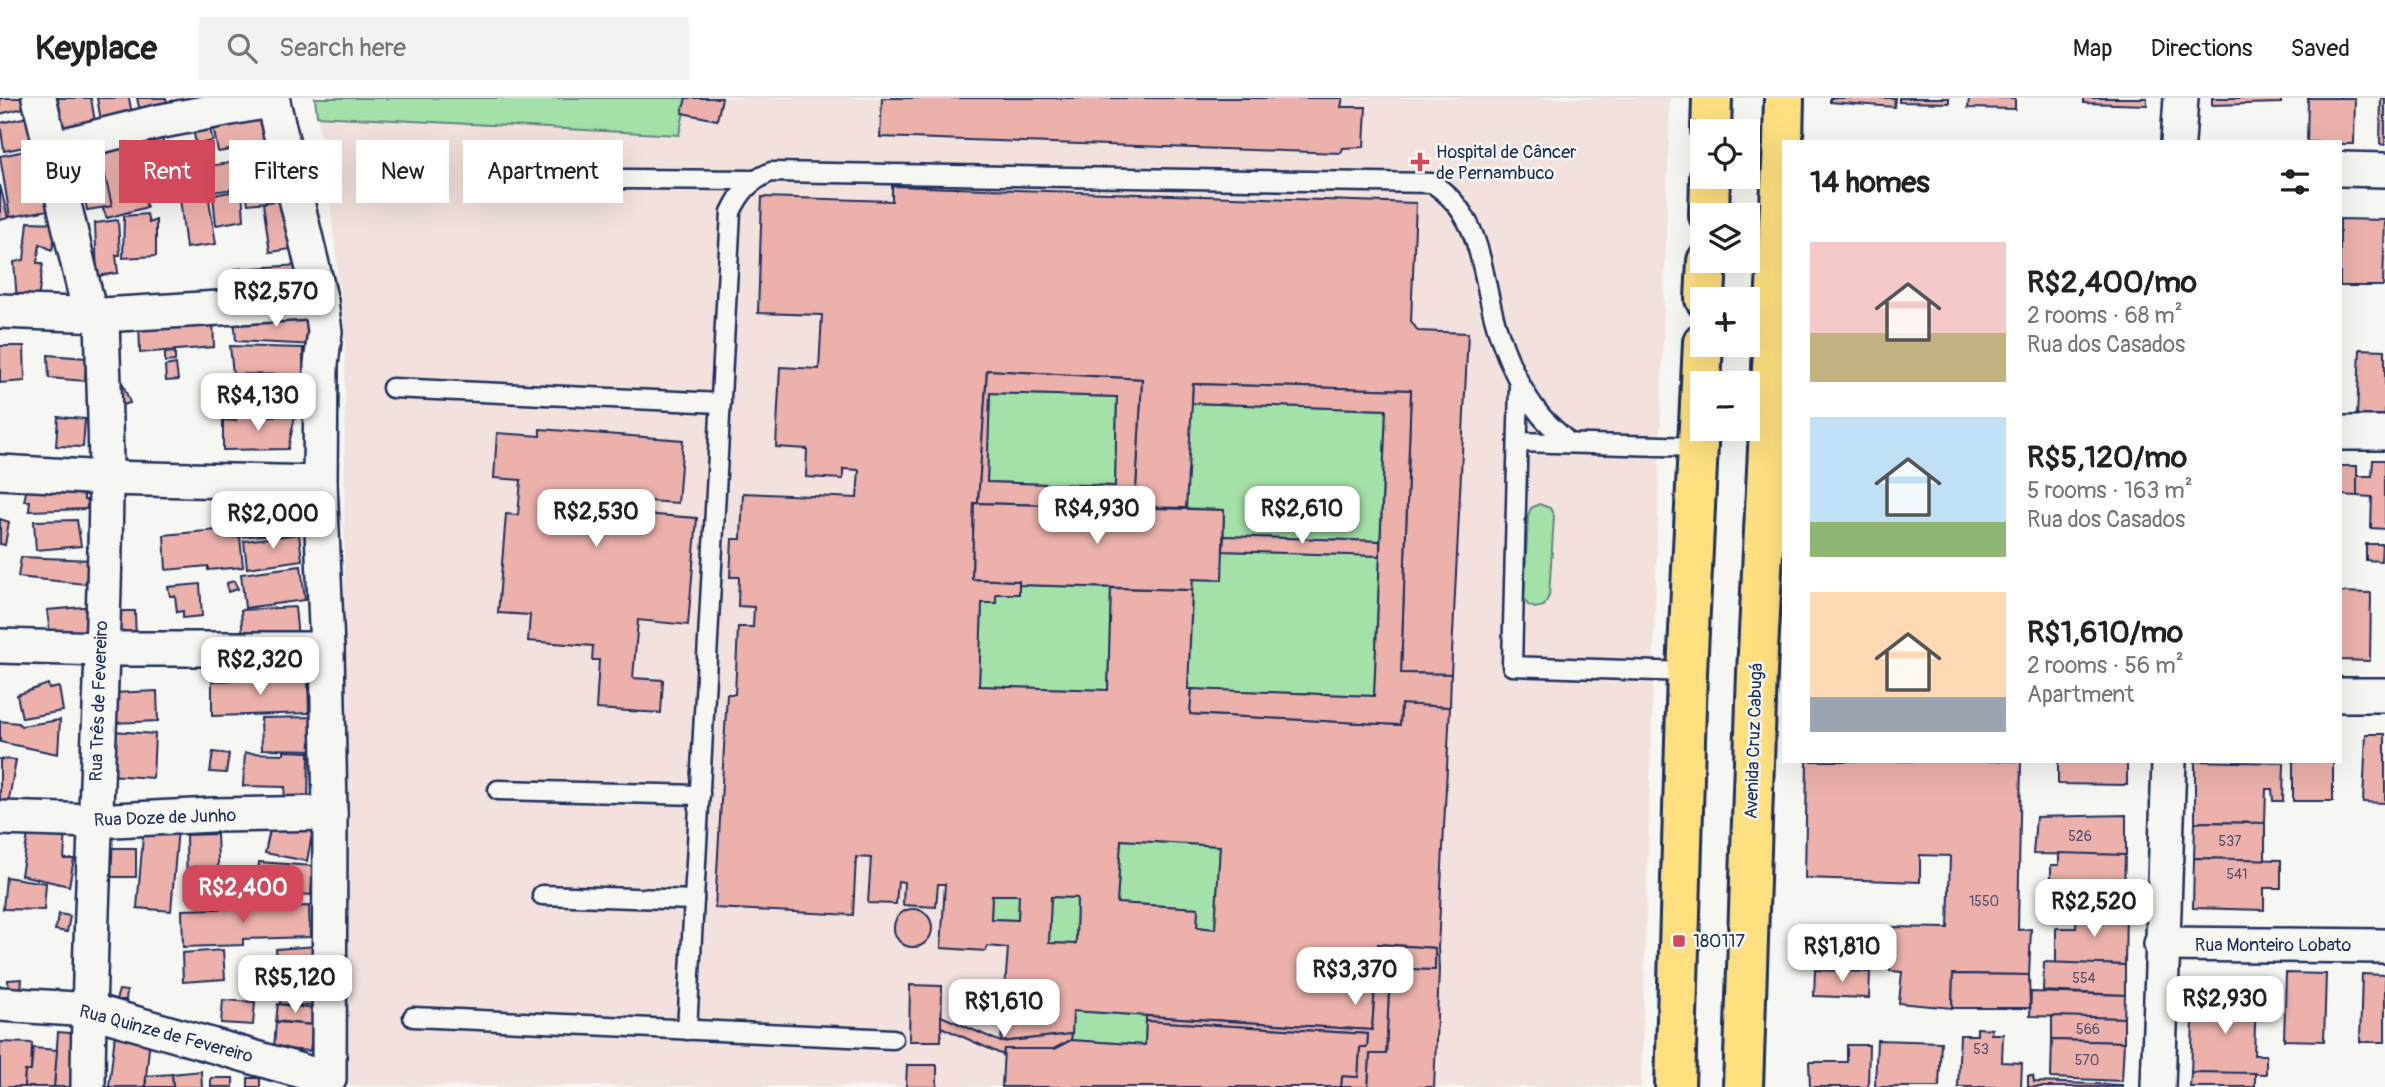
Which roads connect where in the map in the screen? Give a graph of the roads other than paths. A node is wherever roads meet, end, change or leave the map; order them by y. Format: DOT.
graph roads {
  1 [pos="39,98"];
  2 [pos="1712,98"];
  3 [pos="1784,98"];
  4 [pos="2181,98"];
  5 [pos="272,99"];
  6 [pos="1712,119"];
  7 [pos="50,140"];
  8 [pos="84,140"];
  9 [pos="1783,140"];
  10 [pos="2178,140"];
  11 [pos="1782,163"];
  12 [pos="2342,169"];
  13 [pos="2385,170"];
  14 [pos="623,179"];
  15 [pos="753,180"];
  16 [pos="67,203"];
  17 [pos="321,302"];
  18 [pos="0,311"];
  19 [pos="96,314"];
  20 [pos="1702,357"];
  21 [pos="1519,383"];
  22 [pos="392,388"];
  23 [pos="721,403"];
  24 [pos="2342,433"];
  25 [pos="2385,433"];
  26 [pos="1518,442"];
  27 [pos="1569,443"];
  28 [pos="1698,447"];
  29 [pos="0,472"];
  30 [pos="106,478"];
  31 [pos="320,483"];
  32 [pos="0,646"];
  33 [pos="102,649"];
  34 [pos="327,649"];
  35 [pos="1687,671"];
  36 [pos="2342,695"];
  37 [pos="2385,695"];
  38 [pos="2169,763"];
  39 [pos="498,790"];
  40 [pos="700,795"];
  41 [pos="330,813"];
  42 [pos="0,818"];
  43 [pos="94,821"];
  44 [pos="542,895"];
  45 [pos="694,900"];
  46 [pos="2161,944"];
  47 [pos="2385,946"];
  48 [pos="0,1004"];
  49 [pos="89,1010"];
  50 [pos="413,1017"];
  51 [pos="687,1030"];
  52 [pos="893,1039"];
  53 [pos="329,1083"];
  54 [pos="88,1087"];
  55 [pos="1675,1087"];
  56 [pos="1743,1087"];
  57 [pos="2158,1087"];
  1 -- 7 [label="street, Rua Três de Fevereiro"];
  2 -- 6 [label="main road"];
  3 -- 9 [label="main road, Avenida Cruz Cabugá"];
  4 -- 10 [label="street"];
  5 -- 8 [label="street"];
  5 -- 17 [label="street"];
  11 -- 56 [label="main road, Avenida Cruz Cabugá"];
  12 -- 13 [label="street"];
  14 -- 15 [label="lane"];
  15 -- 21 [label="lane"];
  15 -- 23 [label="lane"];
  16 -- 19 [label="street, Rua Três de Fevereiro"];
  17 -- 19 [label="street"];
  17 -- 31 [label="street"];
  18 -- 19 [label="street"];
  19 -- 30 [label="street, Rua Três de Fevereiro"];
  20 -- 28 [label="main road"];
  21 -- 26 [label="lane"];
  21 -- 27 [label="lane"];
  22 -- 23 [label="lane"];
  23 -- 40 [label="lane"];
  24 -- 25 [label="street"];
  26 -- 27 [label="lane"];
  26 -- 35 [label="lane"];
  27 -- 28 [label="lane"];
  28 -- 35 [label="main road"];
  29 -- 30 [label="street"];
  30 -- 31 [label="street"];
  30 -- 33 [label="street, Rua Três de Fevereiro"];
  31 -- 34 [label="street"];
  32 -- 33 [label="street"];
  33 -- 34 [label="street"];
  33 -- 43 [label="street, Rua Três de Fevereiro"];
  34 -- 41 [label="street"];
  35 -- 55 [label="main road"];
  36 -- 37 [label="street"];
  38 -- 46 [label="street"];
  39 -- 40 [label="lane"];
  40 -- 45 [label="lane"];
  41 -- 43 [label="street, Rua Doze de Junho"];
  41 -- 53 [label="street"];
  42 -- 43 [label="street, Rua Doze de Junho"];
  43 -- 49 [label="street, Rua Três de Fevereiro"];
  44 -- 45 [label="lane"];
  45 -- 51 [label="lane"];
  46 -- 47 [label="street, Rua Monteiro Lobato"];
  46 -- 57 [label="street"];
  48 -- 49 [label="street, Rua Quinze de Fevereiro"];
  49 -- 53 [label="street, Rua Quinze de Fevereiro"];
  49 -- 54 [label="street, Rua Três de Fevereiro"];
  50 -- 51 [label="lane"];
  51 -- 52 [label="lane"];
}
